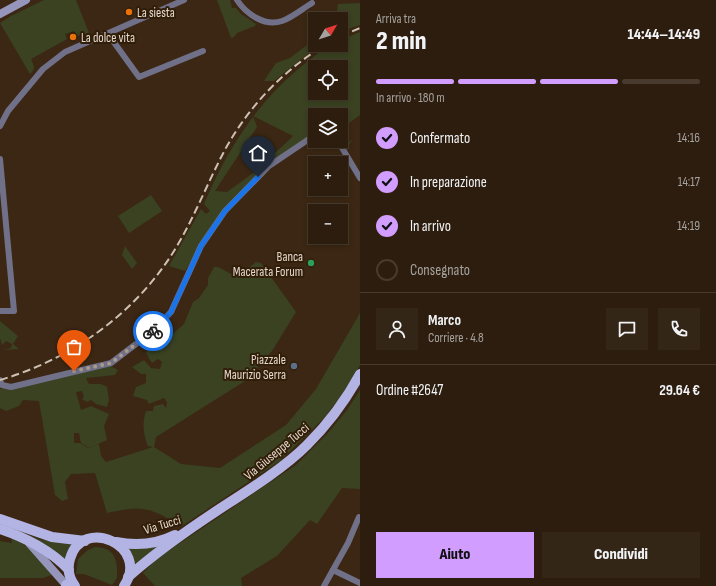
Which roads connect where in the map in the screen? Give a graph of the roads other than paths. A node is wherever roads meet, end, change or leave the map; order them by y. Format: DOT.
graph roads {
  1 [pos="26,0"];
  2 [pos="237,0"];
  3 [pos="181,1"];
  4 [pos="312,3"];
  5 [pos="0,14"];
  6 [pos="108,34"];
  7 [pos="203,51"];
  8 [pos="0,126"];
  9 [pos="308,140"];
  10 [pos="342,148"];
  11 [pos="0,159"];
  12 [pos="360,178"];
  13 [pos="0,312"];
  14 [pos="360,374"];
  15 [pos="0,380"];
  16 [pos="359,517"];
  17 [pos="0,519"];
  18 [pos="190,528"];
  19 [pos="0,529"];
  20 [pos="27,541"];
  21 [pos="85,541"];
  22 [pos="116,542"];
  23 [pos="333,570"];
  24 [pos="70,581"];
  25 [pos="125,582"];
  26 [pos="360,584"];
  27 [pos="324,586"];
  1 -- 5 [label="main road"];
  2 -- 4 [label="street"];
  3 -- 6 [label="street"];
  6 -- 7 [label="street"];
  6 -- 8 [label="street"];
  9 -- 15 [label="street"];
  10 -- 12 [label="street"];
  11 -- 13 [label="street"];
  14 -- 18 [label="main road, Via Giuseppe Tucci"];
  16 -- 23 [label="street"];
  17 -- 21 [label="main road, Via Tucci"];
  18 -- 22 [label="main road, Via Tucci"];
  18 -- 25 [label="main road, Via Tucci"];
  19 -- 20 [label="main road"];
  20 -- 24 [label="main road"];
  20 -- 24 [label="main road"];
  21 -- 22 [label="main road, Via Tucci"];
  21 -- 24 [label="main road"];
  22 -- 25 [label="main road"];
  23 -- 26 [label="street"];
  23 -- 27 [label="street"];
}
